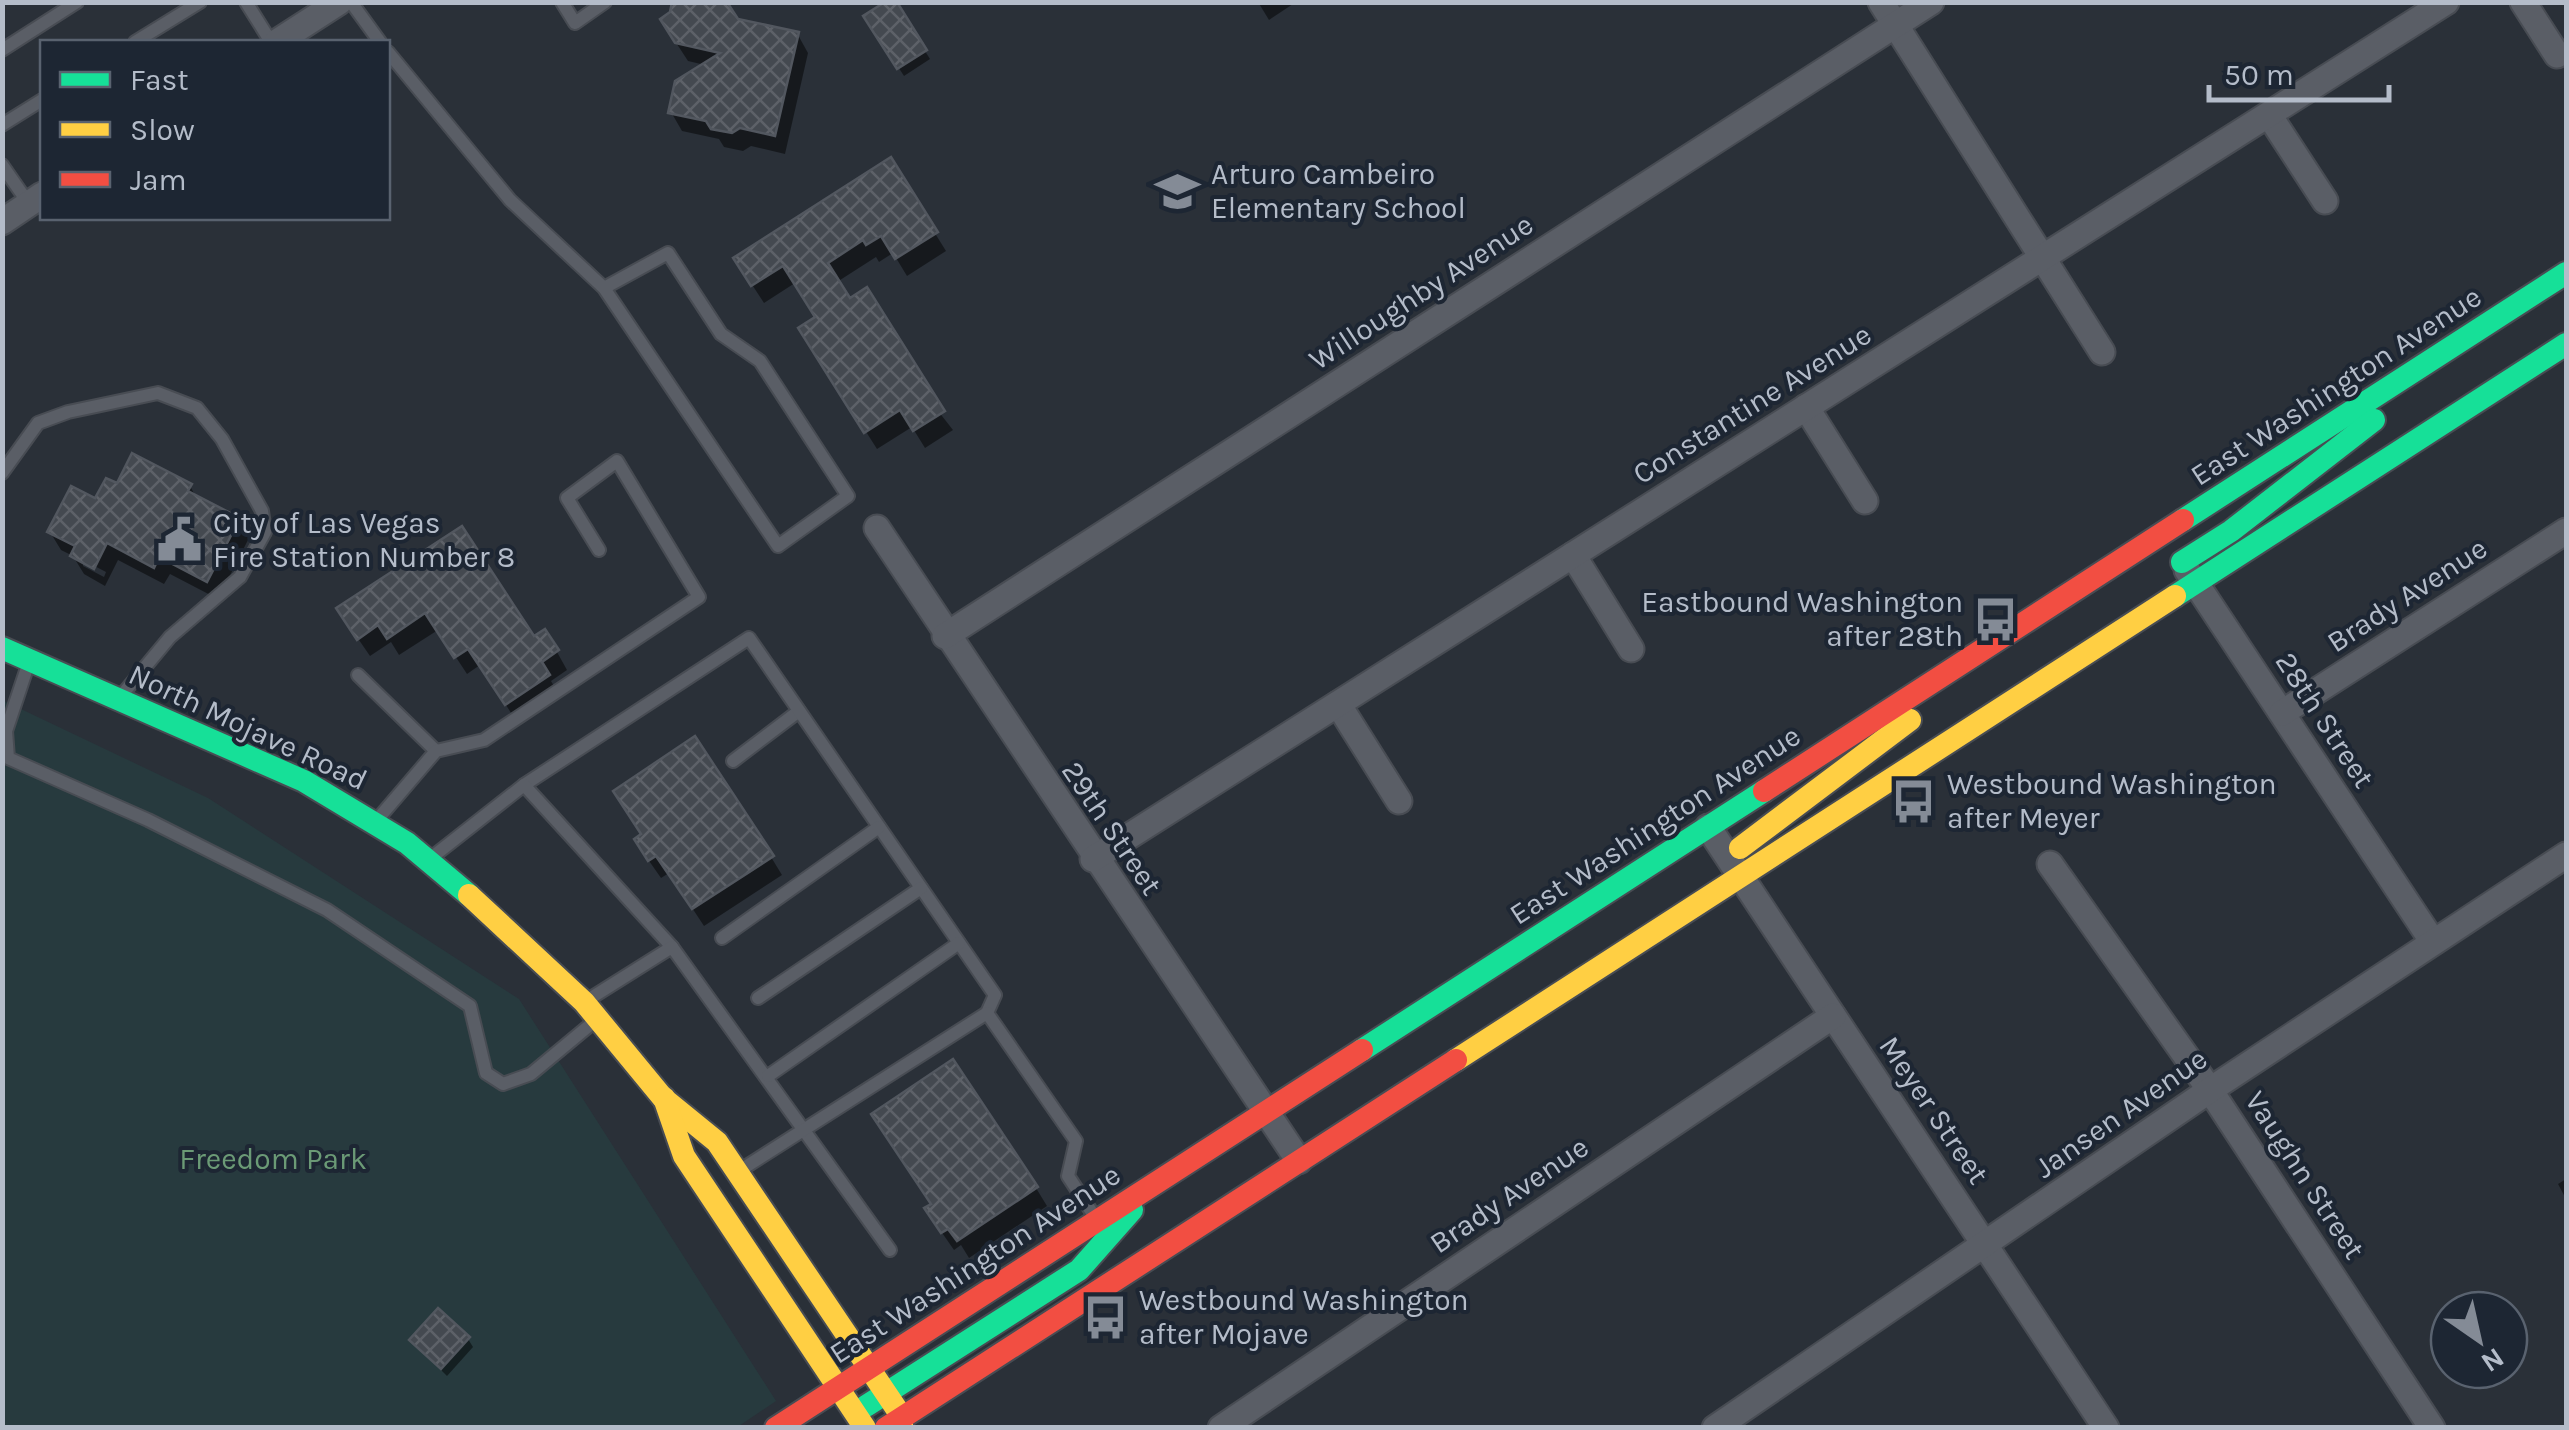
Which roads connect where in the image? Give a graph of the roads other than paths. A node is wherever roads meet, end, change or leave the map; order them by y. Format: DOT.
graph roads {
  1 [pos="77,2"];
  2 [pos="200,2"];
  3 [pos="246,2"];
  4 [pos="339,2"];
  5 [pos="351,2"];
  6 [pos="562,2"];
  7 [pos="605,2"];
  8 [pos="1880,2"];
  9 [pos="1931,2"];
  10 [pos="2446,2"];
  11 [pos="2524,2"];
  12 [pos="1895,26"];
  13 [pos="138,40"];
  14 [pos="273,40"];
  15 [pos="277,40"];
  16 [pos="379,40"];
  17 [pos="2,50"];
  18 [pos="390,54"];
  19 [pos="2557,54"];
  20 [pos="40,101"];
  21 [pos="2269,114"];
  22 [pos="2,125"];
  23 [pos="2,165"];
  24 [pos="36,200"];
  25 [pos="2326,202"];
  26 [pos="2,222"];
  27 [pos="2043,259"];
  28 [pos="2566,273"];
  29 [pos="604,288"];
  30 [pos="2472,334"];
  31 [pos="2566,344"];
  32 [pos="2102,352"];
  33 [pos="1806,408"];
  34 [pos="2,473"];
  35 [pos="1865,501"];
  36 [pos="877,528"];
  37 [pos="2566,531"];
  38 [pos="2163,533"];
  39 [pos="599,550"];
  40 [pos="1573,555"];
  41 [pos="2189,573"];
  42 [pos="945,636"];
  43 [pos="1991,644"];
  44 [pos="2,648"];
  45 [pos="1632,649"];
  46 [pos="30,660"];
  47 [pos="358,675"];
  48 [pos="120,698"];
  49 [pos="1338,704"];
  50 [pos="799,711"];
  51 [pos="2282,714"];
  52 [pos="436,752"];
  53 [pos="733,761"];
  54 [pos="524,785"];
  55 [pos="1399,801"];
  56 [pos="375,822"];
  57 [pos="1708,827"];
  58 [pos="880,828"];
  59 [pos="2566,855"];
  60 [pos="1093,859"];
  61 [pos="428,860"];
  62 [pos="2050,864"];
  63 [pos="1734,866"];
  64 [pos="921,888"];
  65 [pos="722,938"];
  66 [pos="2432,942"];
  67 [pos="959,943"];
  68 [pos="672,947"];
  69 [pos="758,998"];
  70 [pos="591,1010"];
  71 [pos="987,1013"];
  72 [pos="1833,1016"];
  73 [pos="768,1076"];
  74 [pos="2210,1090"];
  75 [pos="663,1098"];
  76 [pos="1265,1112"];
  77 [pos="806,1128"];
  78 [pos="1299,1161"];
  79 [pos="737,1172"];
  80 [pos="1152,1186"];
  81 [pos="1097,1220"];
  82 [pos="1986,1246"];
  83 [pos="890,1250"];
  84 [pos="869,1368"];
  85 [pos="838,1388"];
  86 [pos="887,1394"];
  87 [pos="860,1420"];
  88 [pos="896,1424"];
  89 [pos="776,1428"];
  90 [pos="1221,1428"];
  91 [pos="1715,1428"];
  92 [pos="2106,1428"];
  93 [pos="2432,1428"];
  1 -- 17 [label="lane"];
  2 -- 13 [label="lane"];
  3 -- 14 [label="lane"];
  4 -- 15 [label="street"];
  5 -- 16 [label="lane"];
  6 -- 7 [label="lane"];
  8 -- 12 [label="street"];
  9 -- 12 [label="street, Willoughby Avenue"];
  10 -- 21 [label="street, Constantine Avenue"];
  11 -- 19 [label="street"];
  12 -- 27 [label="street"];
  12 -- 42 [label="street, Willoughby Avenue"];
  18 -- 29 [label="lane"];
  20 -- 22 [label="lane"];
  21 -- 25 [label="street"];
  21 -- 27 [label="street, Constantine Avenue"];
  23 -- 24 [label="lane"];
  24 -- 26 [label="street"];
  27 -- 32 [label="street"];
  27 -- 33 [label="street, Constantine Avenue"];
  28 -- 30 [label="main road, East Washington Avenue"];
  29 -- 29 [label="lane"];
  30 -- 38 [label="main road, East Washington Avenue"];
  30 -- 41 [label="main road"];
  31 -- 41 [label="main road"];
  33 -- 35 [label="street"];
  33 -- 40 [label="street, Constantine Avenue"];
  34 -- 48 [label="lane"];
  36 -- 42 [label="street, 29th Street"];
  37 -- 51 [label="street, Brady Avenue"];
  38 -- 41 [label="street, 28th Street"];
  38 -- 43 [label="main road, East Washington Avenue"];
  39 -- 52 [label="lane"];
  40 -- 45 [label="street"];
  40 -- 49 [label="street, Constantine Avenue"];
  41 -- 51 [label="street, 28th Street"];
  41 -- 63 [label="main road"];
  42 -- 60 [label="street, 29th Street"];
  43 -- 57 [label="main road, East Washington Avenue"];
  43 -- 63 [label="main road"];
  44 -- 46 [label="main road, North Mojave Road"];
  46 -- 48 [label="main road, North Mojave Road"];
  46 -- 70 [label="lane"];
  47 -- 52 [label="lane"];
  48 -- 56 [label="main road, North Mojave Road"];
  49 -- 55 [label="street"];
  49 -- 60 [label="street, Constantine Avenue"];
  50 -- 53 [label="lane"];
  50 -- 54 [label="lane"];
  50 -- 58 [label="lane"];
  51 -- 66 [label="street, 28th Street"];
  52 -- 56 [label="lane"];
  54 -- 61 [label="lane"];
  54 -- 68 [label="lane"];
  56 -- 61 [label="main road, North Mojave Road"];
  57 -- 63 [label="street, Meyer Street"];
  57 -- 76 [label="main road, East Washington Avenue"];
  58 -- 64 [label="lane"];
  58 -- 65 [label="lane"];
  59 -- 66 [label="street, Jansen Avenue"];
  60 -- 76 [label="street, 29th Street"];
  61 -- 70 [label="main road, North Mojave Road"];
  62 -- 74 [label="street, Vaughn Street"];
  63 -- 72 [label="street, Meyer Street"];
  63 -- 78 [label="main road"];
  64 -- 67 [label="lane"];
  64 -- 69 [label="lane"];
  66 -- 74 [label="street, Jansen Avenue"];
  67 -- 71 [label="lane"];
  67 -- 73 [label="lane"];
  68 -- 70 [label="lane"];
  68 -- 73 [label="lane"];
  70 -- 75 [label="main road, North Mojave Road"];
  71 -- 77 [label="lane"];
  71 -- 81 [label="lane"];
  72 -- 82 [label="street, Meyer Street"];
  72 -- 90 [label="street, Brady Avenue"];
  73 -- 77 [label="lane"];
  74 -- 82 [label="street, Jansen Avenue"];
  74 -- 93 [label="street, Vaughn Street"];
  75 -- 79 [label="main road, North Mojave Road"];
  75 -- 85 [label="main road, North Mojave Road"];
  76 -- 78 [label="street, 29th Street"];
  76 -- 80 [label="main road, East Washington Avenue"];
  77 -- 79 [label="lane"];
  77 -- 83 [label="lane"];
  78 -- 88 [label="main road"];
  79 -- 84 [label="main road, North Mojave Road"];
  80 -- 81 [label="main road, East Washington Avenue"];
  80 -- 86 [label="main road"];
  81 -- 84 [label="main road, East Washington Avenue"];
  82 -- 91 [label="street, Jansen Avenue"];
  82 -- 92 [label="street, Meyer Street"];
  84 -- 85 [label="main road, East Washington Avenue"];
  84 -- 86 [label="main road, North Mojave Road"];
  85 -- 87 [label="main road, North Mojave Road"];
  85 -- 89 [label="main road, East Washington Avenue"];
  86 -- 87 [label="main road"];
  86 -- 88 [label="main road, North Mojave Road"];
}
